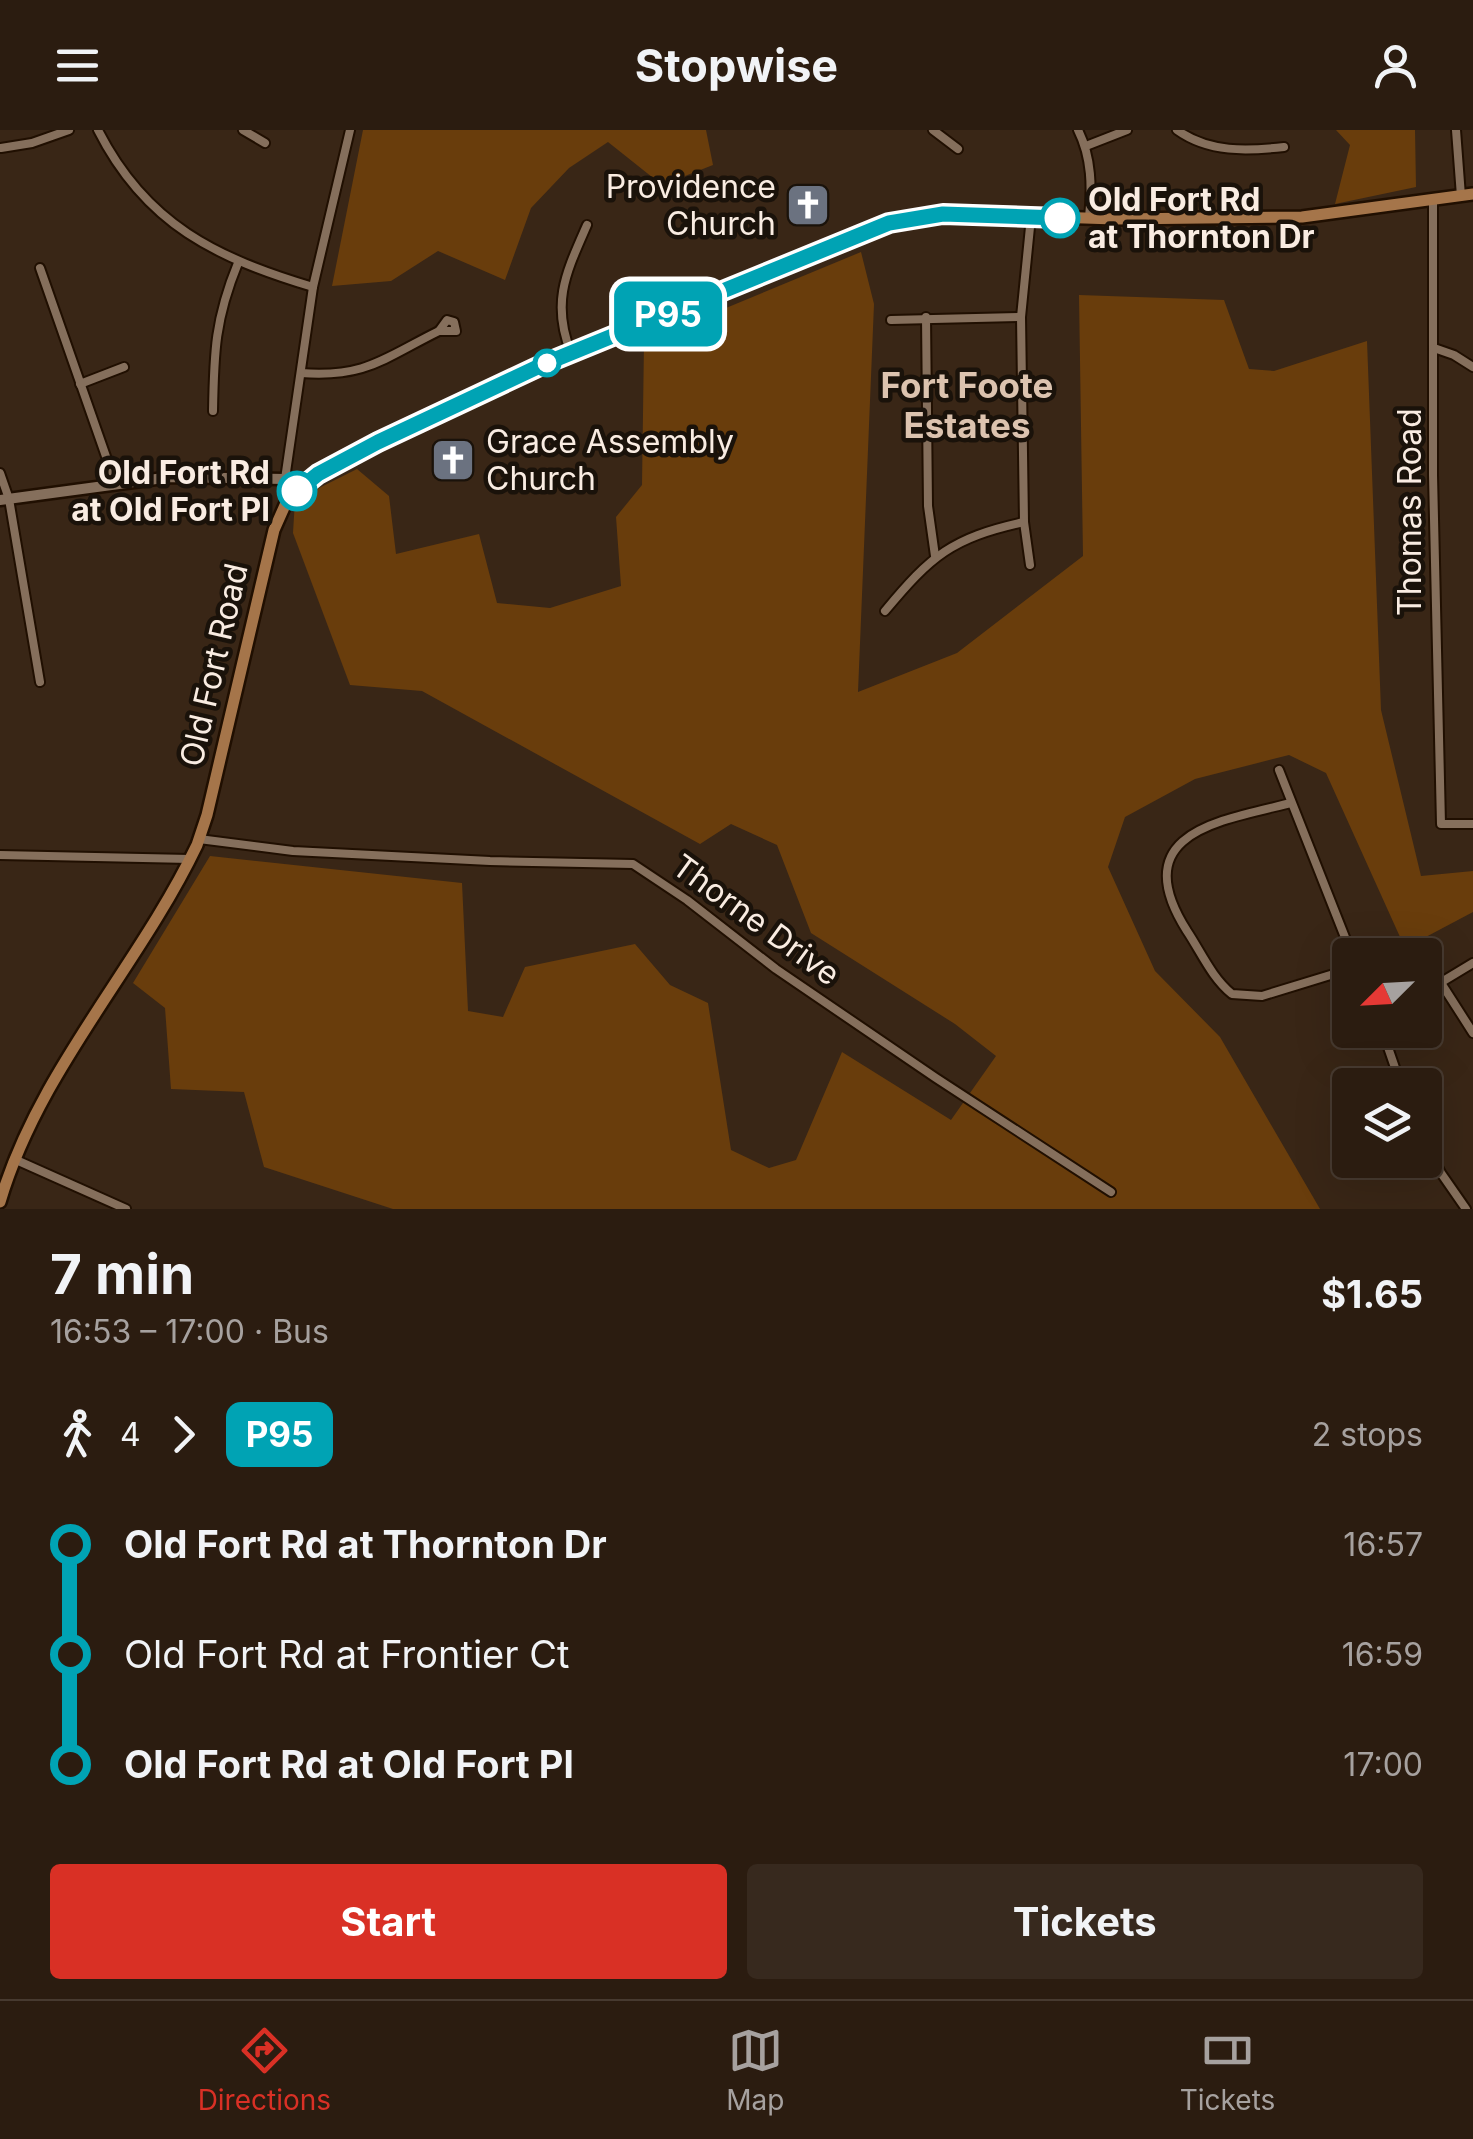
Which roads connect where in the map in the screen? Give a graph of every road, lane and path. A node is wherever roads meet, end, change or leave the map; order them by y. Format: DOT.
graph roads {
  1 [pos="69,130"];
  2 [pos="98,130"];
  3 [pos="243,130"];
  4 [pos="350,130"];
  5 [pos="934,130"];
  6 [pos="1078,130"];
  7 [pos="1126,130"];
  8 [pos="1177,130"];
  9 [pos="1456,130"];
  10 [pos="266,143"];
  11 [pos="1086,146"];
  12 [pos="1284,147"];
  13 [pos="1,148"];
  14 [pos="958,150"];
  15 [pos="1467,195"];
  16 [pos="1433,200"];
  17 [pos="1031,217"];
  18 [pos="1089,218"];
  19 [pos="587,225"];
  20 [pos="238,263"];
  21 [pos="40,268"];
  22 [pos="313,287"];
  23 [pos="1021,316"];
  24 [pos="926,318"];
  25 [pos="890,320"];
  26 [pos="439,330"];
  27 [pos="1434,348"];
  28 [pos="570,353"];
  29 [pos="124,367"];
  30 [pos="1473,367"];
  31 [pos="301,373"];
  32 [pos="80,384"];
  33 [pos="214,411"];
  34 [pos="0,473"];
  35 [pos="285,479"];
  36 [pos="305,483"];
  37 [pos="116,485"];
  38 [pos="5,500"];
  39 [pos="1024,522"];
  40 [pos="935,556"];
  41 [pos="1030,565"];
  42 [pos="884,610"];
  43 [pos="40,682"];
  44 [pos="1279,770"];
  45 [pos="1291,803"];
  46 [pos="1473,824"];
  47 [pos="199,839"];
  48 [pos="0,854"];
  49 [pos="190,859"];
  50 [pos="1345,938"];
  51 [pos="1473,963"];
  52 [pos="1332,975"];
  53 [pos="1442,982"];
  54 [pos="1442,985"];
  55 [pos="1473,1032"];
  56 [pos="0,1152"];
  57 [pos="14,1159"];
  58 [pos="1442,1174"];
  59 [pos="1111,1192"];
  60 [pos="0,1202"];
  61 [pos="126,1209"];
  62 [pos="1466,1209"];
  1 -- 13 [label="street"];
  2 -- 20 [label="street"];
  3 -- 10 [label="street"];
  4 -- 22 [label="street"];
  5 -- 14 [label="street"];
  6 -- 11 [label="street"];
  7 -- 11 [label="street"];
  8 -- 12 [label="street"];
  9 -- 15 [label="street"];
  11 -- 18 [label="street"];
  15 -- 16 [label="main road, Old Fort Road"];
  16 -- 18 [label="main road, Old Fort Road"];
  16 -- 27 [label="street, Thomas Road"];
  17 -- 18 [label="main road, Old Fort Road"];
  17 -- 23 [label="street"];
  17 -- 28 [label="main road, Old Fort Road"];
  19 -- 28 [label="street"];
  20 -- 22 [label="street"];
  20 -- 33 [label="street"];
  21 -- 32 [label="street"];
  22 -- 31 [label="street"];
  23 -- 24 [label="street"];
  23 -- 39 [label="street"];
  24 -- 25 [label="street"];
  24 -- 40 [label="street"];
  26 -- 31 [label="street"];
  27 -- 30 [label="street"];
  27 -- 46 [label="street, Thomas Road"];
  28 -- 36 [label="main road, Old Fort Road"];
  29 -- 32 [label="street"];
  31 -- 35 [label="street"];
  32 -- 37 [label="street"];
  34 -- 38 [label="street"];
  35 -- 36 [label="street"];
  35 -- 37 [label="street"];
  36 -- 47 [label="main road, Old Fort Road"];
  37 -- 38 [label="street"];
  38 -- 43 [label="street"];
  39 -- 40 [label="street"];
  39 -- 41 [label="street"];
  40 -- 42 [label="street"];
  44 -- 45 [label="street"];
  45 -- 50 [label="street"];
  45 -- 52 [label="street"];
  47 -- 49 [label="main road, Old Fort Road"];
  47 -- 59 [label="street, Thorne Drive"];
  48 -- 49 [label="street"];
  49 -- 57 [label="main road, Old Fort Road"];
  51 -- 53 [label="street"];
  54 -- 55 [label="street"];
  56 -- 57 [label="main road"];
  57 -- 60 [label="main road, Old Fort Road"];
  57 -- 61 [label="street"];
  58 -- 62 [label="street"];
}
